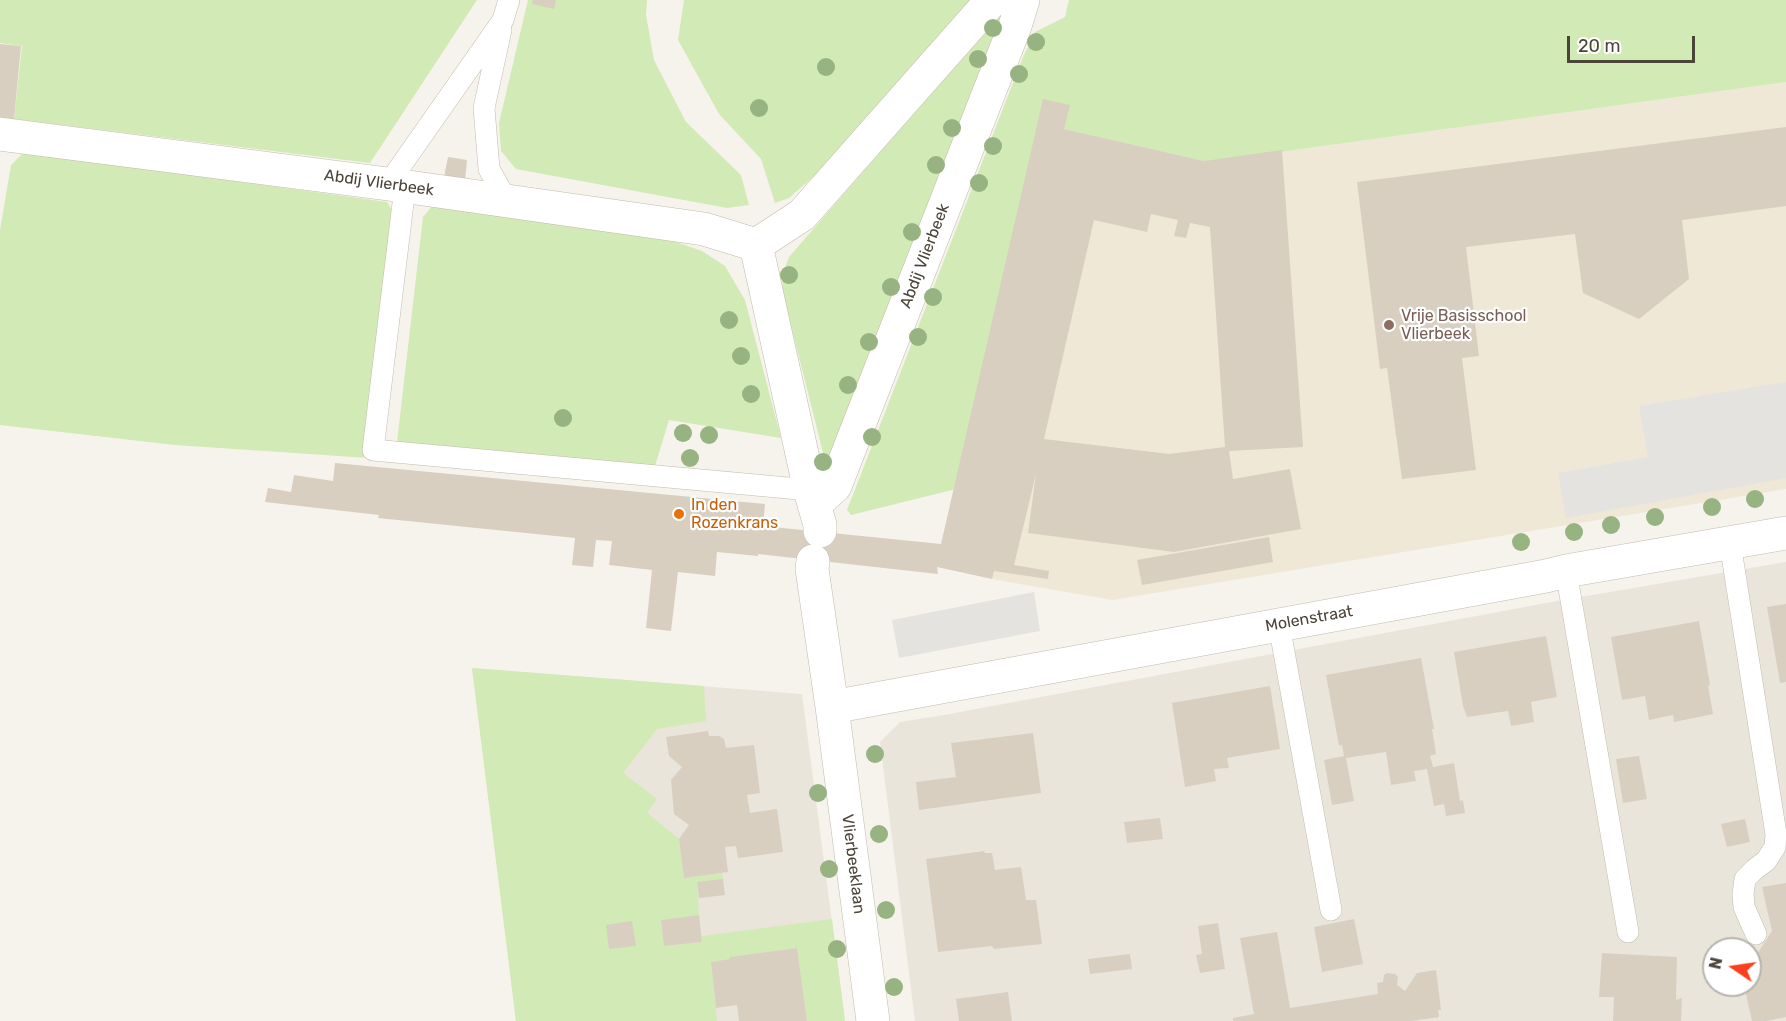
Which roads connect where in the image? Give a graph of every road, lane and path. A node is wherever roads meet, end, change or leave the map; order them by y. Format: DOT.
graph roads {
  1 [pos="992,0"];
  2 [pos="1023,0"];
  3 [pos="506,10"];
  4 [pos="0,134"];
  5 [pos="397,185"];
  6 [pos="507,201"];
  7 [pos="756,246"];
  8 [pos="814,522"];
  9 [pos="1786,533"];
  10 [pos="1730,543"];
  11 [pos="1566,571"];
  12 [pos="1279,624"];
  13 [pos="832,707"];
  14 [pos="1331,910"];
  15 [pos="1628,932"];
  16 [pos="1756,934"];
  17 [pos="873,1021"];
  1 -- 7 [label="street"];
  2 -- 8 [label="street, Abdij Vlierbeek"];
  3 -- 5 [label="lane"];
  3 -- 6 [label="lane"];
  4 -- 5 [label="street, Abdij Vlierbeek"];
  5 -- 6 [label="street, Abdij Vlierbeek"];
  5 -- 8 [label="lane"];
  6 -- 7 [label="street, Abdij Vlierbeek"];
  7 -- 8 [label="street"];
  8 -- 13 [label="street"];
  9 -- 10 [label="street, Molenstraat"];
  10 -- 11 [label="street, Molenstraat"];
  10 -- 16 [label="lane"];
  11 -- 12 [label="street, Molenstraat"];
  11 -- 15 [label="lane"];
  12 -- 13 [label="street, Molenstraat"];
  12 -- 14 [label="lane"];
  13 -- 17 [label="street, Vlierbeeklaan"];
}
